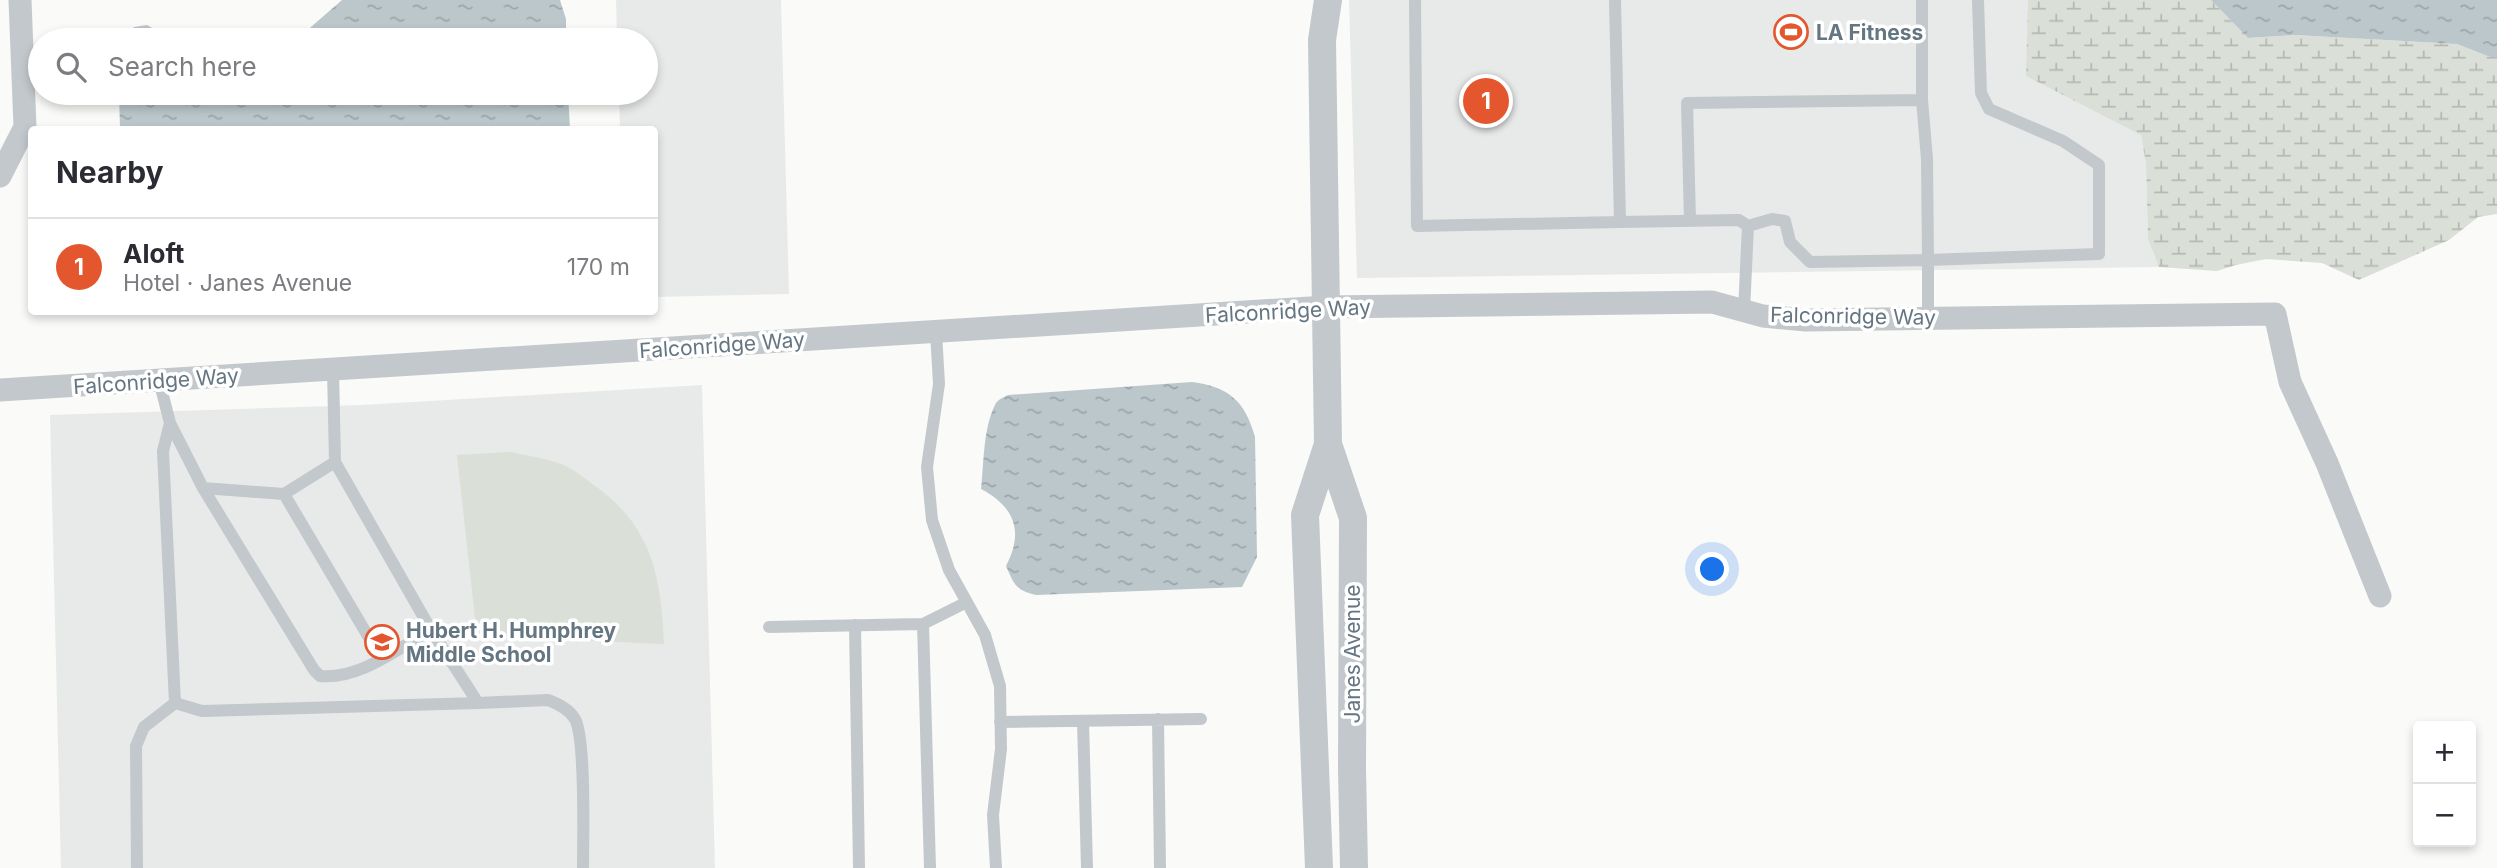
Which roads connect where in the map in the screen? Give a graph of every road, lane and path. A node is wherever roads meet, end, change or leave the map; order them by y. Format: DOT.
graph roads {
  1 [pos="20,0"];
  2 [pos="1311,0"];
  3 [pos="1328,0"];
  4 [pos="1415,0"];
  5 [pos="1615,0"];
  6 [pos="1922,0"];
  7 [pos="1978,0"];
  8 [pos="1322,40"];
  9 [pos="1922,100"];
  10 [pos="0,176"];
  11 [pos="1690,221"];
  12 [pos="1620,222"];
  13 [pos="1748,226"];
  14 [pos="1928,260"];
  15 [pos="1326,307"];
  16 [pos="1744,311"];
  17 [pos="1928,318"];
  18 [pos="936,332"];
  19 [pos="333,370"];
  20 [pos="159,380"];
  21 [pos="0,390"];
  22 [pos="170,423"];
  23 [pos="1328,444"];
  24 [pos="335,463"];
  25 [pos="202,488"];
  26 [pos="284,494"];
  27 [pos="2380,596"];
  28 [pos="967,602"];
  29 [pos="923,624"];
  30 [pos="855,625"];
  31 [pos="769,627"];
  32 [pos="431,630"];
  33 [pos="381,658"];
  34 [pos="478,703"];
  35 [pos="175,704"];
  36 [pos="1158,719"];
  37 [pos="1201,719"];
  38 [pos="1083,721"];
  39 [pos="1000,722"];
  40 [pos="137,868"];
  41 [pos="583,868"];
  42 [pos="859,868"];
  43 [pos="930,868"];
  44 [pos="996,868"];
  45 [pos="1087,868"];
  46 [pos="1160,868"];
  47 [pos="1319,868"];
  48 [pos="1354,868"];
  1 -- 10 [label="street"];
  2 -- 8 [label="street, Janes Avenue"];
  3 -- 8 [label="street, Janes Avenue"];
  4 -- 12 [label="lane"];
  5 -- 12 [label="lane"];
  6 -- 9 [label="lane"];
  7 -- 14 [label="lane"];
  8 -- 15 [label="street, Janes Avenue"];
  9 -- 11 [label="lane"];
  9 -- 14 [label="lane"];
  11 -- 12 [label="lane"];
  11 -- 13 [label="lane"];
  13 -- 14 [label="lane"];
  13 -- 16 [label="lane"];
  14 -- 17 [label="lane"];
  15 -- 16 [label="street, Falconridge Way"];
  15 -- 18 [label="street, Falconridge Way"];
  15 -- 23 [label="street, Janes Avenue"];
  16 -- 17 [label="street, Falconridge Way"];
  17 -- 27 [label="street, Falconridge Way"];
  18 -- 19 [label="street, Falconridge Way"];
  18 -- 28 [label="lane"];
  19 -- 20 [label="street, Falconridge Way"];
  19 -- 24 [label="lane"];
  20 -- 21 [label="street, Falconridge Way"];
  20 -- 22 [label="lane"];
  22 -- 25 [label="lane"];
  22 -- 35 [label="lane"];
  23 -- 47 [label="street, Janes Avenue"];
  23 -- 48 [label="street, Janes Avenue"];
  24 -- 26 [label="lane"];
  24 -- 32 [label="lane"];
  25 -- 26 [label="lane"];
  25 -- 33 [label="lane"];
  26 -- 33 [label="lane"];
  28 -- 29 [label="lane"];
  28 -- 39 [label="lane"];
  29 -- 30 [label="lane"];
  29 -- 43 [label="lane"];
  30 -- 31 [label="lane"];
  30 -- 42 [label="lane"];
  32 -- 33 [label="lane"];
  32 -- 34 [label="lane"];
  34 -- 35 [label="lane"];
  34 -- 41 [label="lane"];
  35 -- 40 [label="lane"];
  36 -- 37 [label="lane"];
  36 -- 38 [label="lane"];
  36 -- 46 [label="lane"];
  38 -- 39 [label="lane"];
  38 -- 45 [label="lane"];
  39 -- 44 [label="lane"];
}
